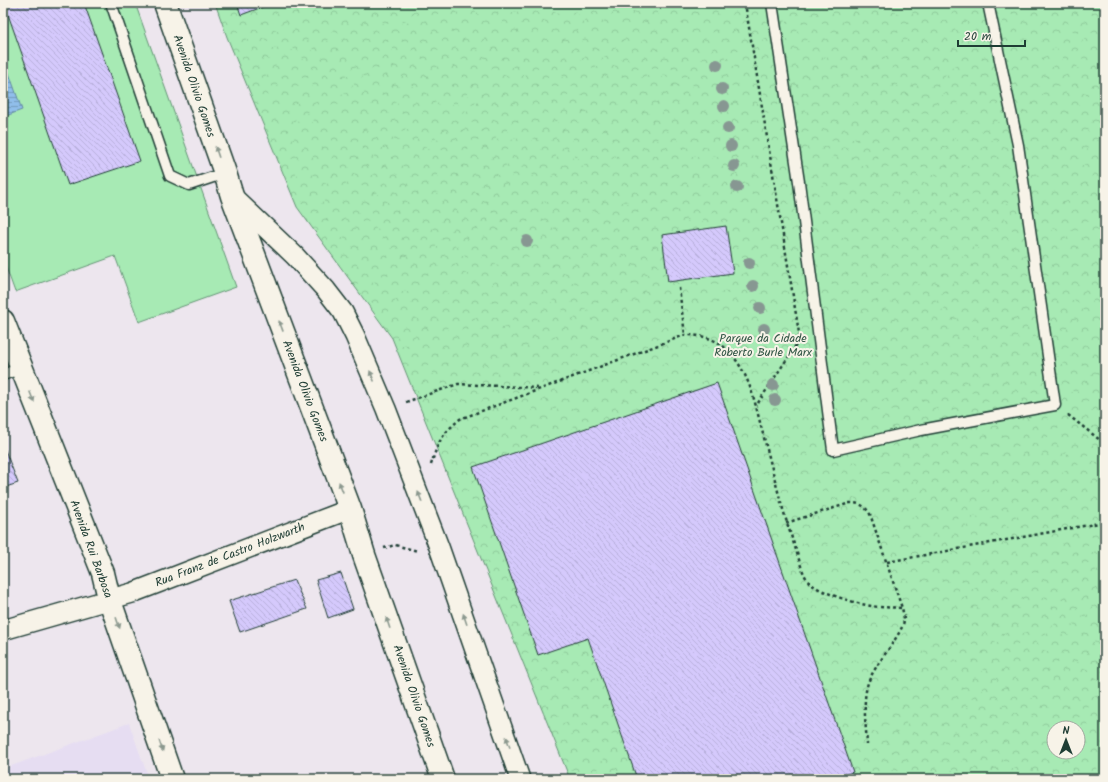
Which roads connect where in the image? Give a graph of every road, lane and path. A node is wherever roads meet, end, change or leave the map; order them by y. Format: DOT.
graph roads {
  1 [pos="111,3"];
  2 [pos="165,3"];
  3 [pos="745,3"];
  4 [pos="772,3"];
  5 [pos="988,3"];
  6 [pos="225,173"];
  7 [pos="232,196"];
  8 [pos="679,288"];
  9 [pos="3,321"];
  10 [pos="685,335"];
  11 [pos="12,371"];
  12 [pos="542,388"];
  13 [pos="1055,405"];
  14 [pos="755,406"];
  15 [pos="386,409"];
  16 [pos="1105,444"];
  17 [pos="430,467"];
  18 [pos="350,509"];
  19 [pos="1105,522"];
  20 [pos="786,523"];
  21 [pos="439,547"];
  22 [pos="364,555"];
  23 [pos="887,562"];
  24 [pos="109,598"];
  25 [pos="902,608"];
  26 [pos="3,630"];
  27 [pos="867,745"];
  28 [pos="172,779"];
  29 [pos="443,779"];
  30 [pos="520,779"];
  1 -- 6 [label="lane"];
  6 -- 2 [label="main road, Avenida Olivio Gomes, one-way"];
  3 -- 14 [label="path"];
  4 -- 13 [label="lane"];
  5 -- 13 [label="lane"];
  6 -- 7 [label="main road, Avenida Olivio Gomes"];
  15 -- 7 [label="street, one-way"];
  18 -- 7 [label="main road, Avenida Olivio Gomes, one-way"];
  8 -- 10 [label="path"];
  9 -- 11 [label="main road, Avenida Rui Barbosa"];
  10 -- 12 [label="path"];
  10 -- 14 [label="path"];
  11 -- 24 [label="main road, Avenida Rui Barbosa, one-way"];
  12 -- 15 [label="path"];
  12 -- 17 [label="path"];
  13 -- 16 [label="path"];
  14 -- 20 [label="path"];
  21 -- 15 [label="street, one-way"];
  18 -- 22 [label="main road, Avenida Olivio Gomes"];
  18 -- 24 [label="street, Rua Franz de Castro Holzwarth"];
  19 -- 23 [label="path"];
  20 -- 23 [label="path"];
  20 -- 25 [label="path"];
  21 -- 22 [label="path"];
  30 -- 21 [label="street, one-way"];
  29 -- 22 [label="main road, Avenida Olivio Gomes, one-way"];
  23 -- 25 [label="path"];
  24 -- 26 [label="street, Rua Franz de Castro Holzwarth"];
  24 -- 28 [label="main road, Avenida Rui Barbosa, one-way"];
  25 -- 27 [label="path"];
}
